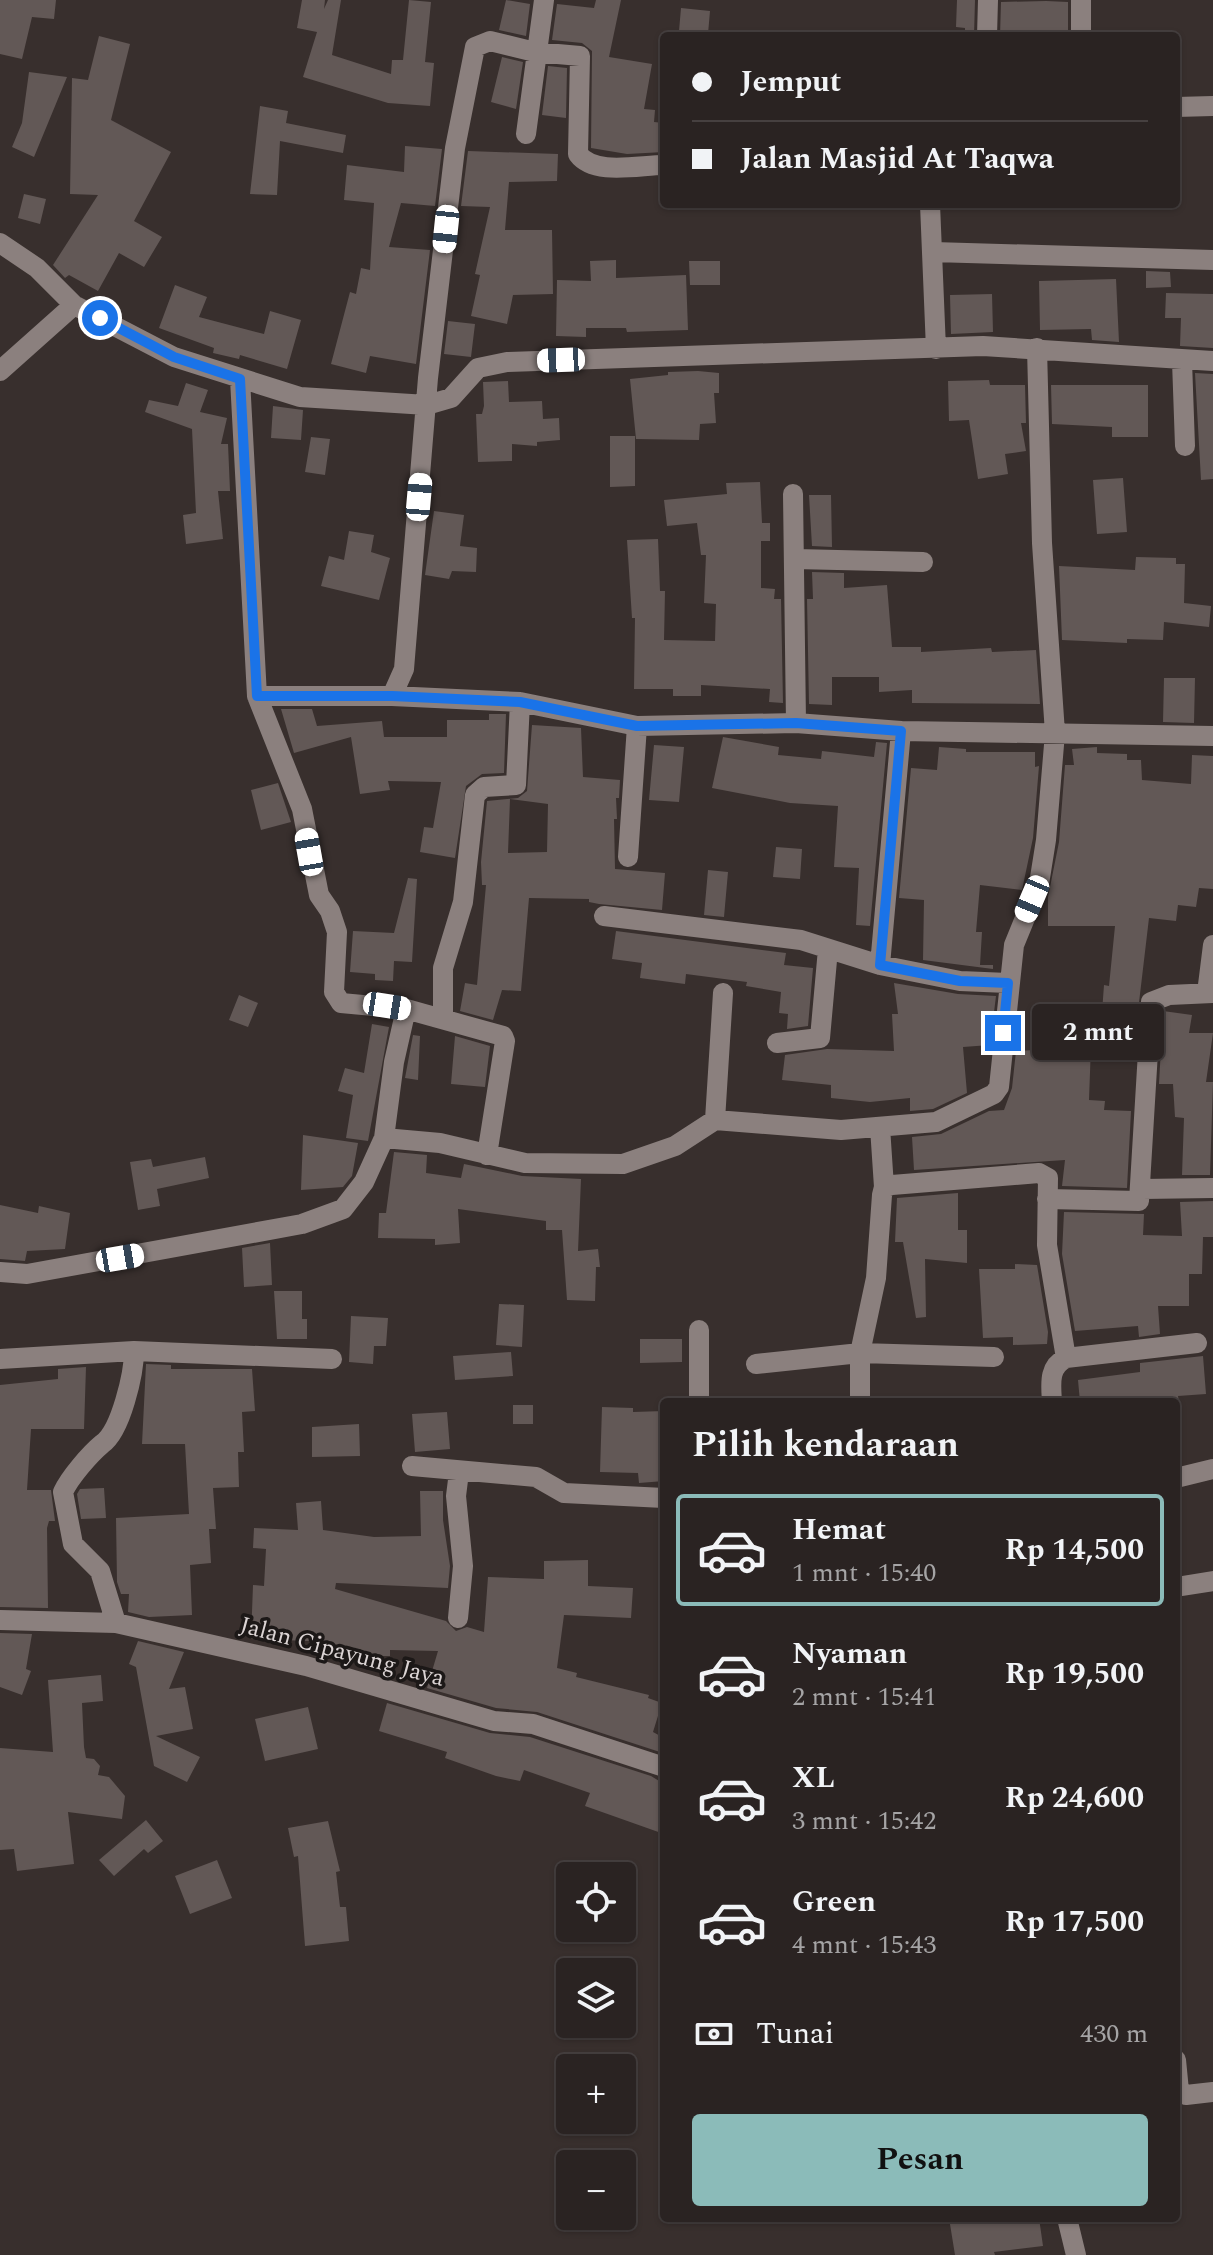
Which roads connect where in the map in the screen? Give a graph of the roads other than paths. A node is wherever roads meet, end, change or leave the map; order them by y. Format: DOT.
graph roads {
  1 [pos="544,0"];
  2 [pos="988,0"];
  3 [pos="1081,0"];
  4 [pos="987,32"];
  5 [pos="1081,32"];
  6 [pos="535,52"];
  7 [pos="1213,106"];
  8 [pos="1180,107"];
  9 [pos="526,134"];
  10 [pos="660,165"];
  11 [pos="930,208"];
  12 [pos="0,243"];
  13 [pos="933,252"];
  14 [pos="1213,260"];
  15 [pos="74,305"];
  16 [pos="1037,348"];
  17 [pos="936,349"];
  18 [pos="1182,361"];
  19 [pos="1213,361"];
  20 [pos="0,371"];
  21 [pos="240,379"];
  22 [pos="427,405"];
  23 [pos="1185,446"];
  24 [pos="793,494"];
  25 [pos="795,559"];
  26 [pos="923,562"];
  27 [pos="257,696"];
  28 [pos="392,696"];
  29 [pos="520,702"];
  30 [pos="796,723"];
  31 [pos="637,726"];
  32 [pos="901,731"];
  33 [pos="1055,733"];
  34 [pos="1213,736"];
  35 [pos="628,857"];
  36 [pos="604,916"];
  37 [pos="1213,945"];
  38 [pos="828,949"];
  39 [pos="880,965"];
  40 [pos="1008,983"];
  41 [pos="723,993"];
  42 [pos="1210,993"];
  43 [pos="406,1009"];
  44 [pos="443,1018"];
  45 [pos="777,1043"];
  46 [pos="715,1120"];
  47 [pos="880,1127"];
  48 [pos="384,1138"];
  49 [pos="487,1155"];
  50 [pos="884,1187"];
  51 [pos="1213,1188"];
  52 [pos="1142,1189"];
  53 [pos="1047,1199"];
  54 [pos="0,1272"];
  55 [pos="699,1330"];
  56 [pos="1197,1343"];
  57 [pos="134,1351"];
  58 [pos="860,1353"];
  59 [pos="994,1357"];
  60 [pos="1066,1358"];
  61 [pos="0,1359"];
  62 [pos="332,1359"];
  63 [pos="756,1364"];
  64 [pos="699,1398"];
  65 [pos="860,1398"];
  66 [pos="1052,1398"];
  67 [pos="412,1466"];
  68 [pos="1213,1469"];
  69 [pos="459,1472"];
  70 [pos="1180,1477"];
  71 [pos="660,1498"];
  72 [pos="1213,1581"];
  73 [pos="1180,1586"];
  74 [pos="458,1618"];
  75 [pos="0,1620"];
  76 [pos="116,1623"];
  77 [pos="660,1766"];
  78 [pos="1180,2092"];
  79 [pos="1213,2092"];
  80 [pos="1068,2222"];
  81 [pos="1076,2255"];
  1 -- 6 [label="street"];
  2 -- 4 [label="street"];
  3 -- 5 [label="street"];
  6 -- 9 [label="street"];
  6 -- 10 [label="street"];
  6 -- 22 [label="street"];
  7 -- 8 [label="street"];
  11 -- 13 [label="street"];
  12 -- 15 [label="street"];
  13 -- 14 [label="street"];
  13 -- 17 [label="street"];
  15 -- 20 [label="street"];
  15 -- 21 [label="street"];
  16 -- 17 [label="street"];
  16 -- 18 [label="street"];
  16 -- 33 [label="street"];
  17 -- 22 [label="street"];
  18 -- 19 [label="street"];
  18 -- 23 [label="street"];
  21 -- 22 [label="street"];
  21 -- 27 [label="street"];
  22 -- 28 [label="street"];
  24 -- 25 [label="street"];
  25 -- 26 [label="street"];
  25 -- 30 [label="street"];
  27 -- 28 [label="street"];
  27 -- 43 [label="street"];
  28 -- 29 [label="street"];
  29 -- 31 [label="street"];
  29 -- 44 [label="street"];
  30 -- 31 [label="street"];
  30 -- 32 [label="street"];
  31 -- 35 [label="street"];
  32 -- 33 [label="street"];
  32 -- 39 [label="street"];
  33 -- 34 [label="street"];
  33 -- 40 [label="street"];
  36 -- 38 [label="street"];
  37 -- 42 [label="street"];
  38 -- 39 [label="street"];
  38 -- 45 [label="street"];
  39 -- 40 [label="street"];
  40 -- 47 [label="street"];
  41 -- 46 [label="street"];
  42 -- 52 [label="street"];
  43 -- 44 [label="street"];
  43 -- 48 [label="street"];
  44 -- 49 [label="street"];
  46 -- 47 [label="street"];
  46 -- 49 [label="street"];
  47 -- 50 [label="street"];
  48 -- 49 [label="street"];
  48 -- 54 [label="street"];
  50 -- 53 [label="street"];
  50 -- 58 [label="street"];
  51 -- 52 [label="street"];
  52 -- 53 [label="street"];
  53 -- 60 [label="street"];
  55 -- 64 [label="street"];
  56 -- 60 [label="street"];
  57 -- 61 [label="street"];
  57 -- 62 [label="street"];
  57 -- 76 [label="street"];
  58 -- 59 [label="street"];
  58 -- 63 [label="street"];
  58 -- 65 [label="street"];
  60 -- 66 [label="street"];
  67 -- 69 [label="street"];
  68 -- 70 [label="street"];
  69 -- 71 [label="street"];
  69 -- 74 [label="street"];
  72 -- 73 [label="street"];
  75 -- 76 [label="street, Jalan Cipayung Jaya"];
  76 -- 77 [label="street, Jalan Cipayung Jaya"];
  78 -- 79 [label="street"];
  80 -- 81 [label="street"];
}
